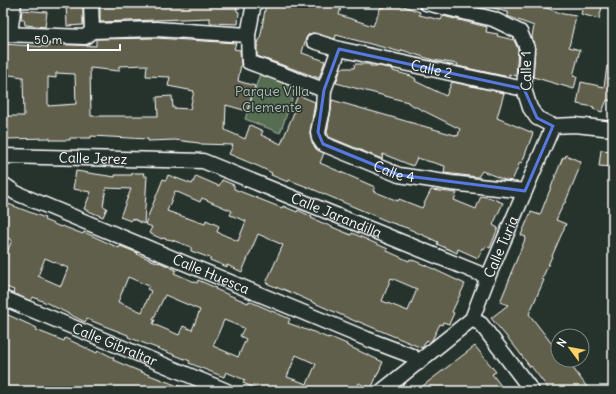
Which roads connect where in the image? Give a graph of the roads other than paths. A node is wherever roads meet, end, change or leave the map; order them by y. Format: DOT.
graph roads {
  1 [pos="14,3"];
  2 [pos="91,3"];
  3 [pos="254,3"];
  4 [pos="426,3"];
  5 [pos="92,31"];
  6 [pos="6,34"];
  7 [pos="248,35"];
  8 [pos="314,41"];
  9 [pos="339,49"];
  10 [pos="324,90"];
  11 [pos="524,90"];
  12 [pos="553,126"];
  13 [pos="613,129"];
  14 [pos="3,156"];
  15 [pos="182,161"];
  16 [pos="3,184"];
  17 [pos="525,191"];
  18 [pos="488,277"];
  19 [pos="3,298"];
  20 [pos="472,319"];
  21 [pos="418,363"];
  22 [pos="227,391"];
  23 [pos="382,391"];
  24 [pos="532,391"];
  1 -- 6 [label="street"];
  2 -- 5 [label="street"];
  3 -- 7 [label="street"];
  4 -- 11 [label="street, Calle 1"];
  5 -- 6 [label="street"];
  5 -- 7 [label="street"];
  7 -- 10 [label="street"];
  8 -- 9 [label="street, Calle 2"];
  9 -- 10 [label="street"];
  9 -- 11 [label="street, Calle 2"];
  10 -- 17 [label="street, Calle 4"];
  11 -- 12 [label="street, Calle 1"];
  12 -- 13 [label="street"];
  12 -- 17 [label="street, Calle Turia"];
  14 -- 15 [label="street, Calle Jerez"];
  15 -- 18 [label="street, Calle Jarandilla"];
  16 -- 21 [label="street, Calle Huesca"];
  17 -- 18 [label="street, Calle Turia"];
  18 -- 20 [label="street, Calle Turia"];
  19 -- 22 [label="street, Calle Gibraltar"];
  20 -- 21 [label="street, Calle Turia"];
  20 -- 24 [label="street"];
  21 -- 23 [label="street, Calle Turia"];
}
